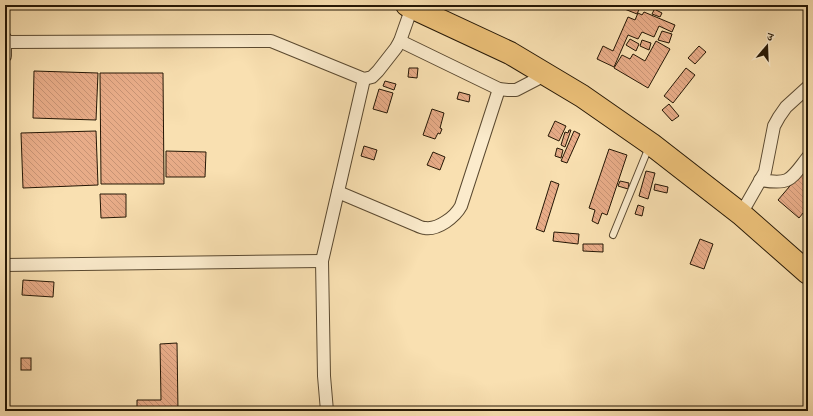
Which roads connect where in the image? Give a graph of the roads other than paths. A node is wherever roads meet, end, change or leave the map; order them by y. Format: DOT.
graph roads {
  1 [pos="410,6"];
  2 [pos="5,38"];
  3 [pos="400,41"];
  4 [pos="5,42"];
  5 [pos="5,56"];
  6 [pos="545,74"];
  7 [pos="364,79"];
  8 [pos="808,87"];
  9 [pos="499,88"];
  10 [pos="650,144"];
  11 [pos="808,157"];
  12 [pos="760,180"];
  13 [pos="338,192"];
  14 [pos="741,214"];
  15 [pos="614,235"];
  16 [pos="322,261"];
  17 [pos="5,265"];
  18 [pos="808,273"];
  19 [pos="327,411"];
  1 -- 3 [label="street"];
  1 -- 6 [label="highway"];
  2 -- 4 [label="street"];
  3 -- 7 [label="street"];
  3 -- 9 [label="street"];
  4 -- 5 [label="street"];
  4 -- 7 [label="street"];
  6 -- 9 [label="street"];
  6 -- 10 [label="highway"];
  7 -- 13 [label="street"];
  8 -- 12 [label="street"];
  9 -- 13 [label="street"];
  10 -- 14 [label="highway"];
  10 -- 15 [label="lane"];
  11 -- 12 [label="street"];
  12 -- 14 [label="street"];
  13 -- 16 [label="street"];
  14 -- 18 [label="highway"];
  16 -- 17 [label="street"];
  16 -- 19 [label="street"];
}
